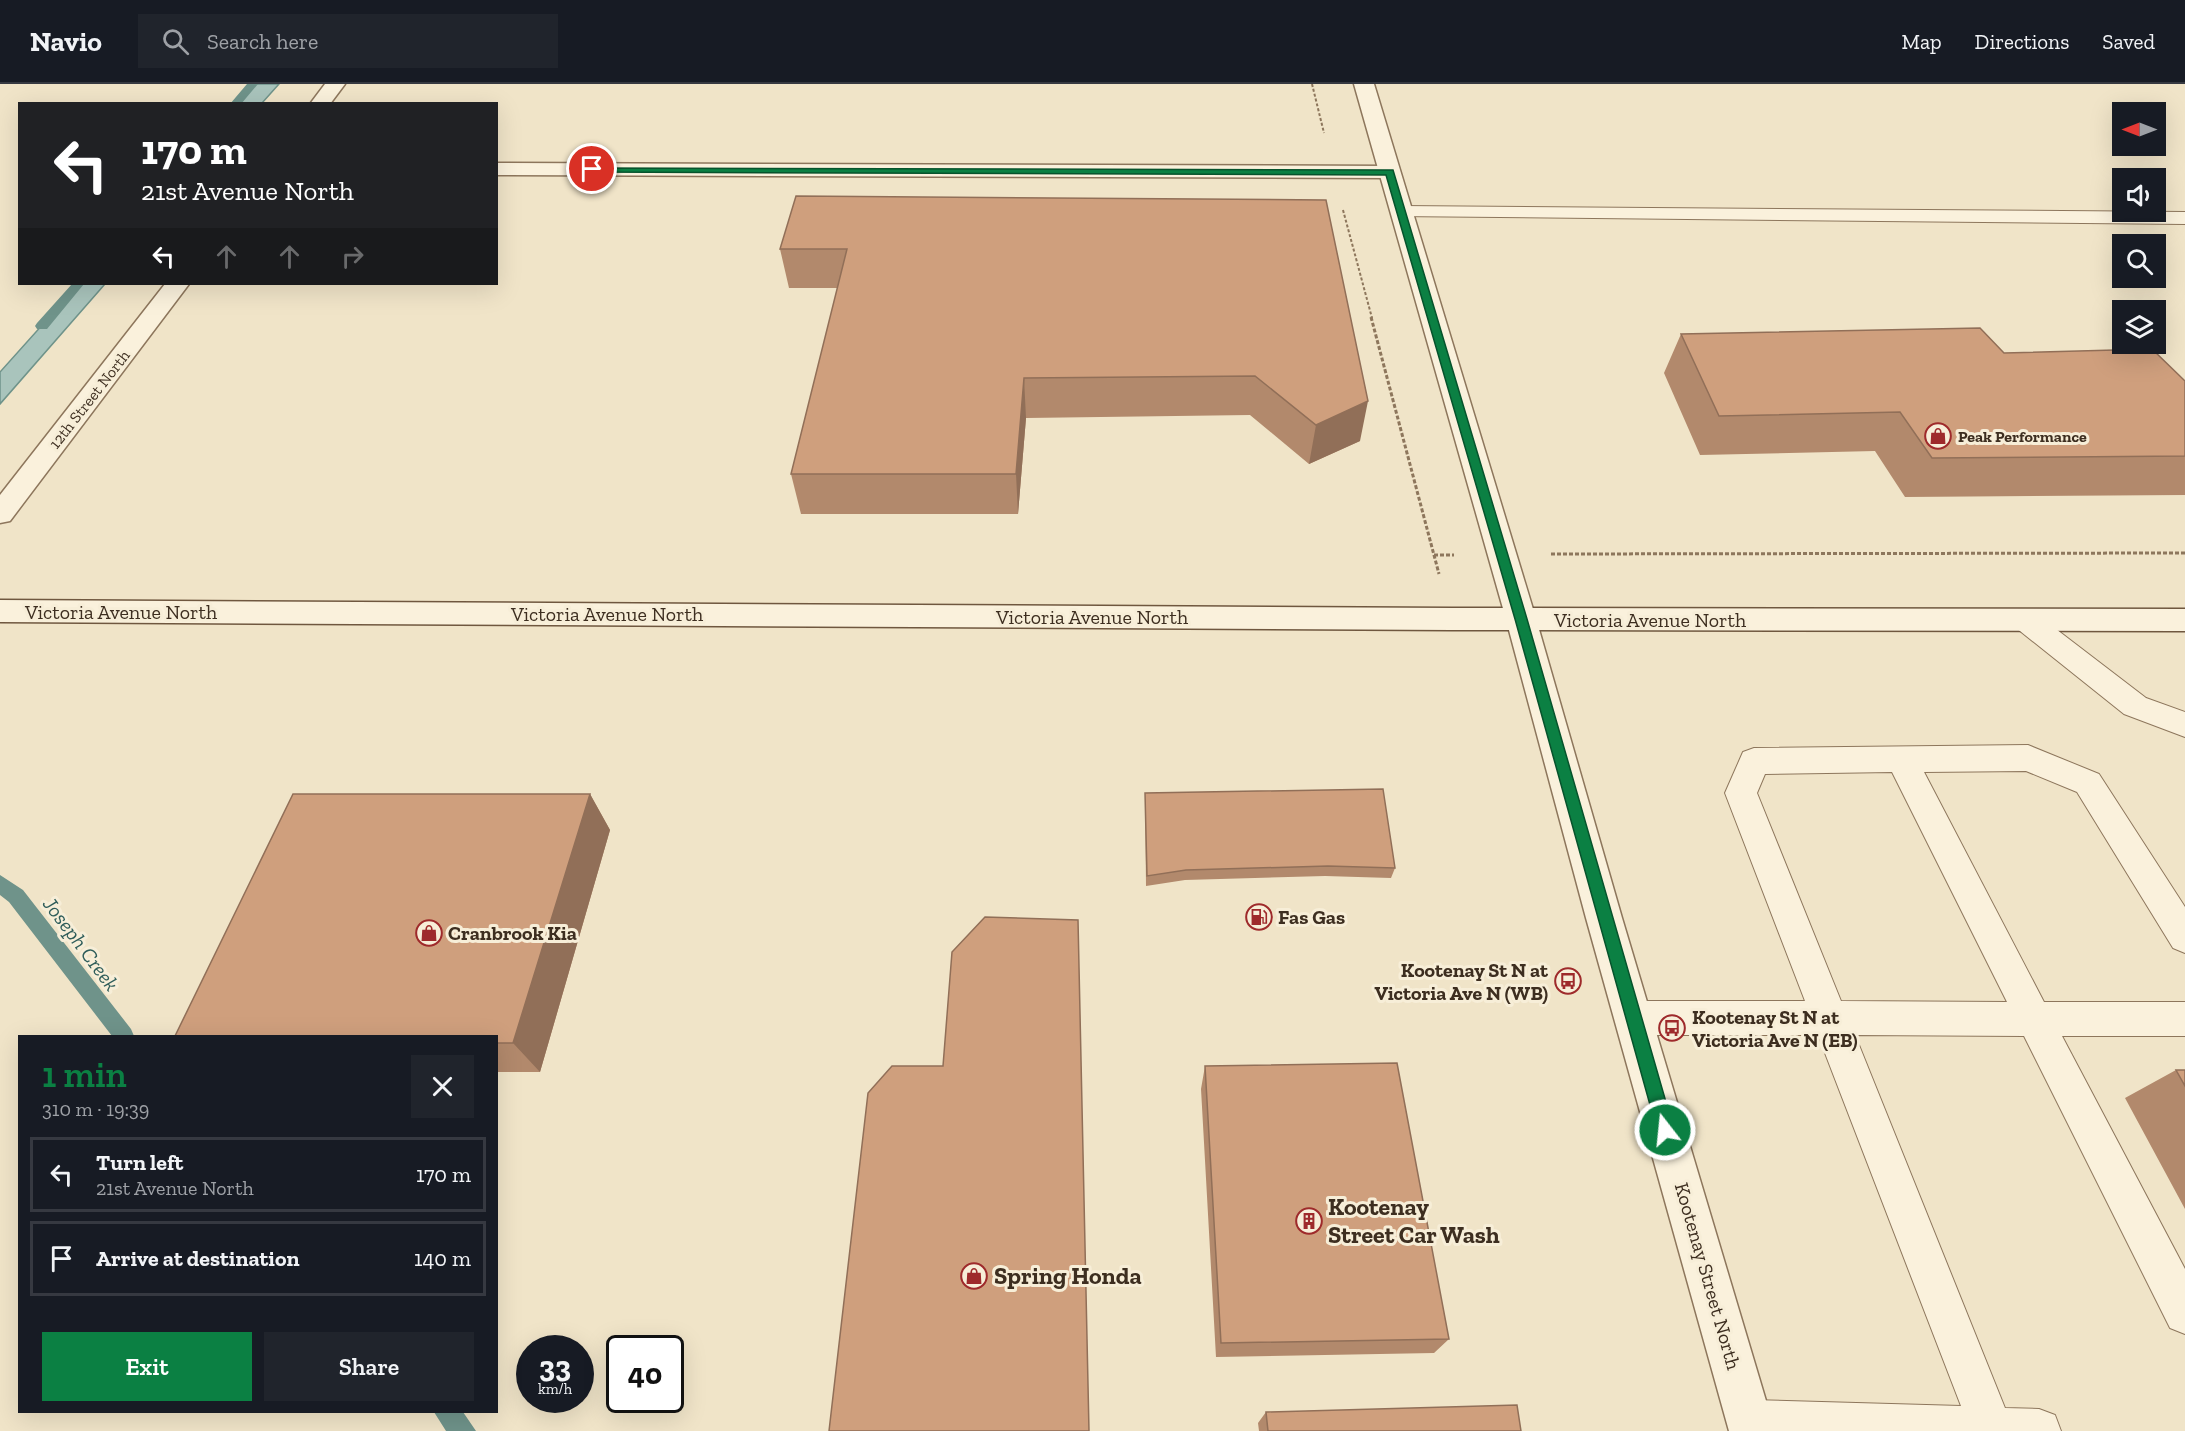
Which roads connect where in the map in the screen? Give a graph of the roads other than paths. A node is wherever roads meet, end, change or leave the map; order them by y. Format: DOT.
graph roads {
  1 [pos="335,84"];
  2 [pos="1364,84"];
  3 [pos="321,102"];
  4 [pos="498,169"];
  5 [pos="1390,172"];
  6 [pos="1401,212"];
  7 [pos="2185,218"];
  8 [pos="176,285"];
  9 [pos="0,514"];
  10 [pos="0,611"];
  11 [pos="1521,619"];
  12 [pos="2025,620"];
  13 [pos="2185,620"];
  14 [pos="2185,725"];
  15 [pos="1901,759"];
  16 [pos="2185,937"];
  17 [pos="1633,1018"];
  18 [pos="1829,1018"];
  19 [pos="2035,1019"];
  20 [pos="2185,1019"];
  21 [pos="2185,1313"];
  22 [pos="1751,1427"];
  23 [pos="1992,1430"];
  24 [pos="2039,1431"];
  1 -- 3 [label="street"];
  2 -- 5 [label="street, Kootenay Street North"];
  4 -- 5 [label="street"];
  5 -- 6 [label="street, Kootenay Street North"];
  6 -- 7 [label="lane"];
  6 -- 11 [label="street, Kootenay Street North"];
  8 -- 9 [label="street, 12th Street North"];
  10 -- 11 [label="street, Victoria Avenue North"];
  11 -- 12 [label="street, Victoria Avenue North"];
  11 -- 17 [label="street, Kootenay Street North"];
  12 -- 13 [label="street, Victoria Avenue North"];
  12 -- 14 [label="lane"];
  15 -- 16 [label="lane"];
  15 -- 18 [label="lane"];
  15 -- 19 [label="lane"];
  17 -- 18 [label="lane"];
  17 -- 22 [label="street, Kootenay Street North"];
  18 -- 19 [label="lane"];
  18 -- 23 [label="lane"];
  19 -- 20 [label="lane"];
  19 -- 21 [label="lane"];
  22 -- 23 [label="lane"];
  23 -- 24 [label="lane"];
}
